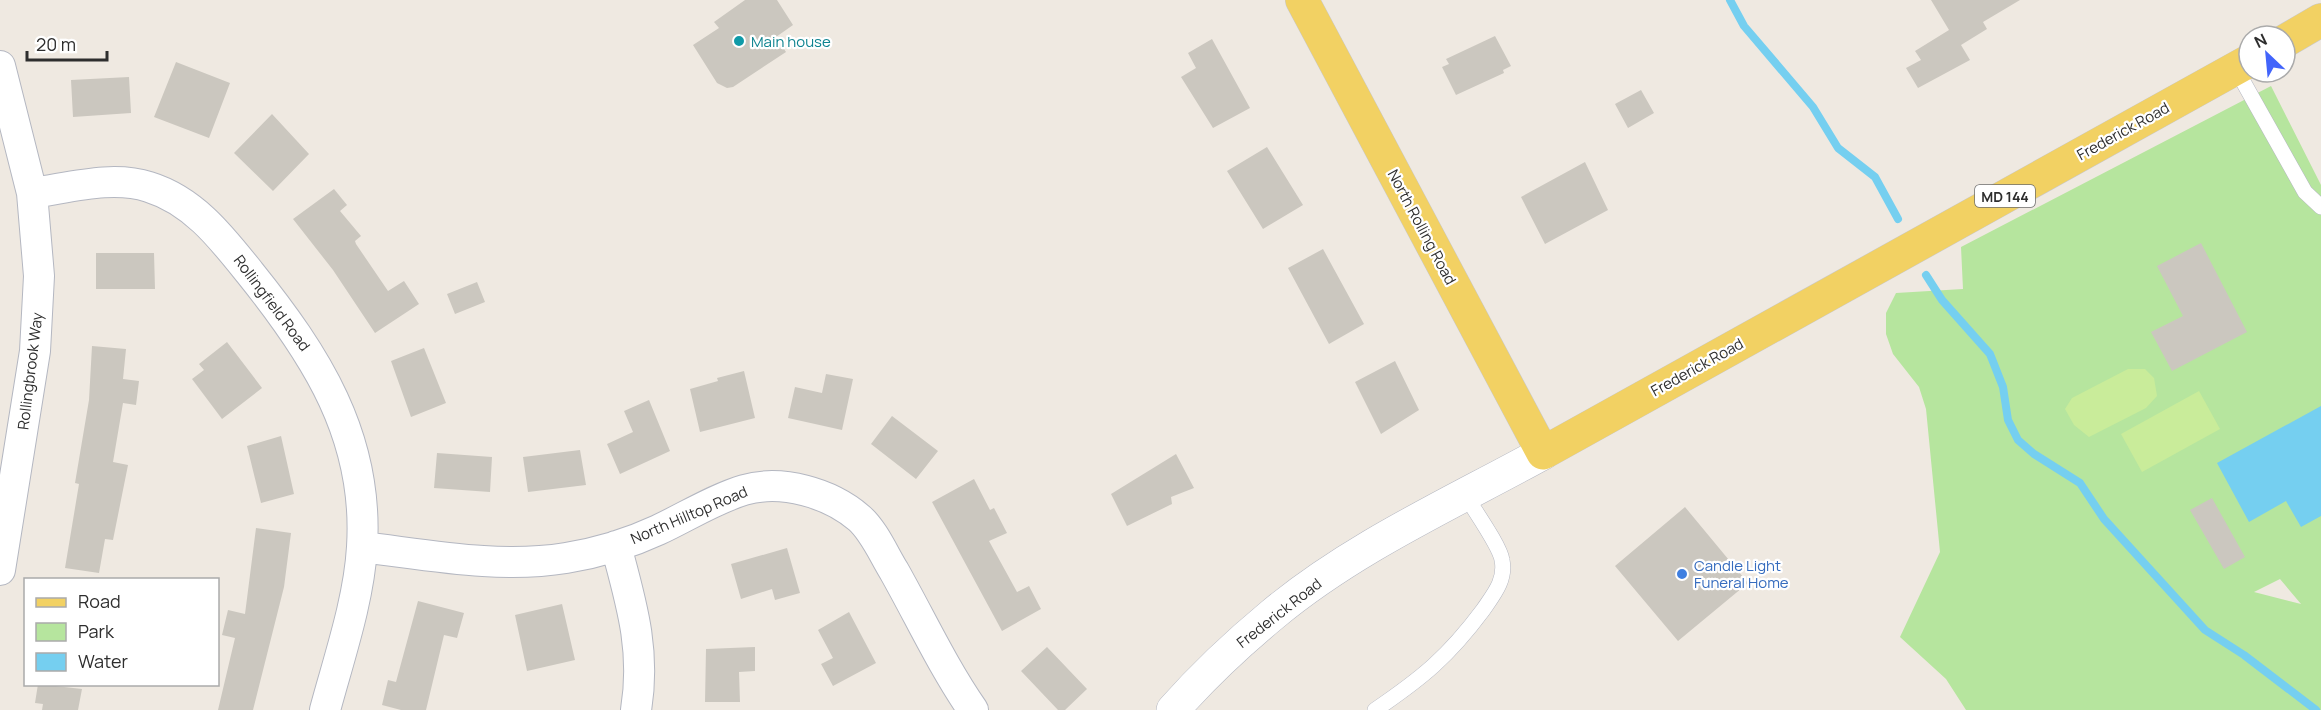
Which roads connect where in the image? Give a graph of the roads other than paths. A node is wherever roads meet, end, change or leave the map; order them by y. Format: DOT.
graph roads {
  1 [pos="1302,0"];
  2 [pos="2321,20"];
  3 [pos="2297,34"];
  4 [pos="0,66"];
  5 [pos="2237,68"];
  6 [pos="2251,84"];
  7 [pos="32,193"];
  8 [pos="2321,207"];
  9 [pos="1543,453"];
  10 [pos="1466,496"];
  11 [pos="616,546"];
  12 [pos="362,547"];
  13 [pos="0,570"];
  14 [pos="325,710"];
  15 [pos="636,710"];
  16 [pos="973,710"];
  17 [pos="1173,710"];
  18 [pos="1375,710"];
  1 -- 9 [label="main road, North Rolling Road"];
  2 -- 3 [label="main road"];
  4 -- 7 [label="street, Rollingbrook Way"];
  5 -- 9 [label="main road, Frederick Road / MD 144"];
  6 -- 8 [label="lane"];
  7 -- 12 [label="street, Rollingfield Road"];
  7 -- 13 [label="street, Rollingbrook Way"];
  9 -- 10 [label="main road, Frederick Road / MD 144"];
  10 -- 17 [label="main road, Frederick Road / MD 144"];
  10 -- 18 [label="lane"];
  11 -- 12 [label="street, North Hilltop Road"];
  11 -- 15 [label="street"];
  11 -- 16 [label="street, North Hilltop Road"];
  12 -- 14 [label="street, Rollingfield Road"];
}
